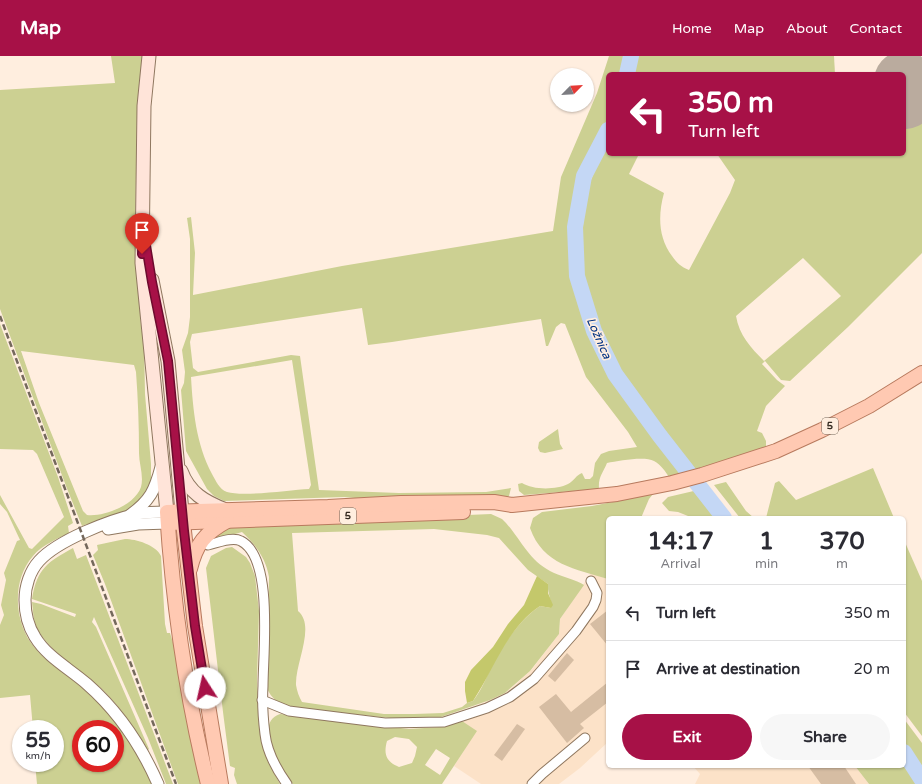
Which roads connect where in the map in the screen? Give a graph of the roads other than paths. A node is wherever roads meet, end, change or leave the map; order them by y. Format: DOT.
graph roads {
  1 [pos="149,56"];
  2 [pos="143,227"];
  3 [pos="922,373"];
  4 [pos="178,461"];
  5 [pos="162,462"];
  6 [pos="226,515"];
  7 [pos="126,517"];
  8 [pos="182,517"];
  9 [pos="168,518"];
  10 [pos="86,533"];
  11 [pos="208,545"];
  12 [pos="189,575"];
  13 [pos="591,581"];
  14 [pos="262,700"];
  15 [pos="585,738"];
  16 [pos="158,784"];
  17 [pos="208,784"];
  18 [pos="221,784"];
  19 [pos="287,784"];
  20 [pos="532,784"];
  1 -- 2 [label="main road"];
  2 -- 4 [label="main road"];
  2 -- 5 [label="main road"];
  3 -- 6 [label="main road, 5"];
  4 -- 6 [label="main road"];
  4 -- 8 [label="main road"];
  5 -- 7 [label="street"];
  5 -- 9 [label="main road"];
  6 -- 8 [label="main road, 5"];
  6 -- 12 [label="main road"];
  7 -- 9 [label="street"];
  7 -- 10 [label="street"];
  8 -- 9 [label="main road"];
  8 -- 12 [label="main road"];
  9 -- 10 [label="street"];
  9 -- 17 [label="main road"];
  10 -- 16 [label="street"];
  11 -- 14 [label="street"];
  12 -- 18 [label="main road"];
  13 -- 14 [label="street"];
  14 -- 19 [label="street"];
  15 -- 20 [label="street"];
}
